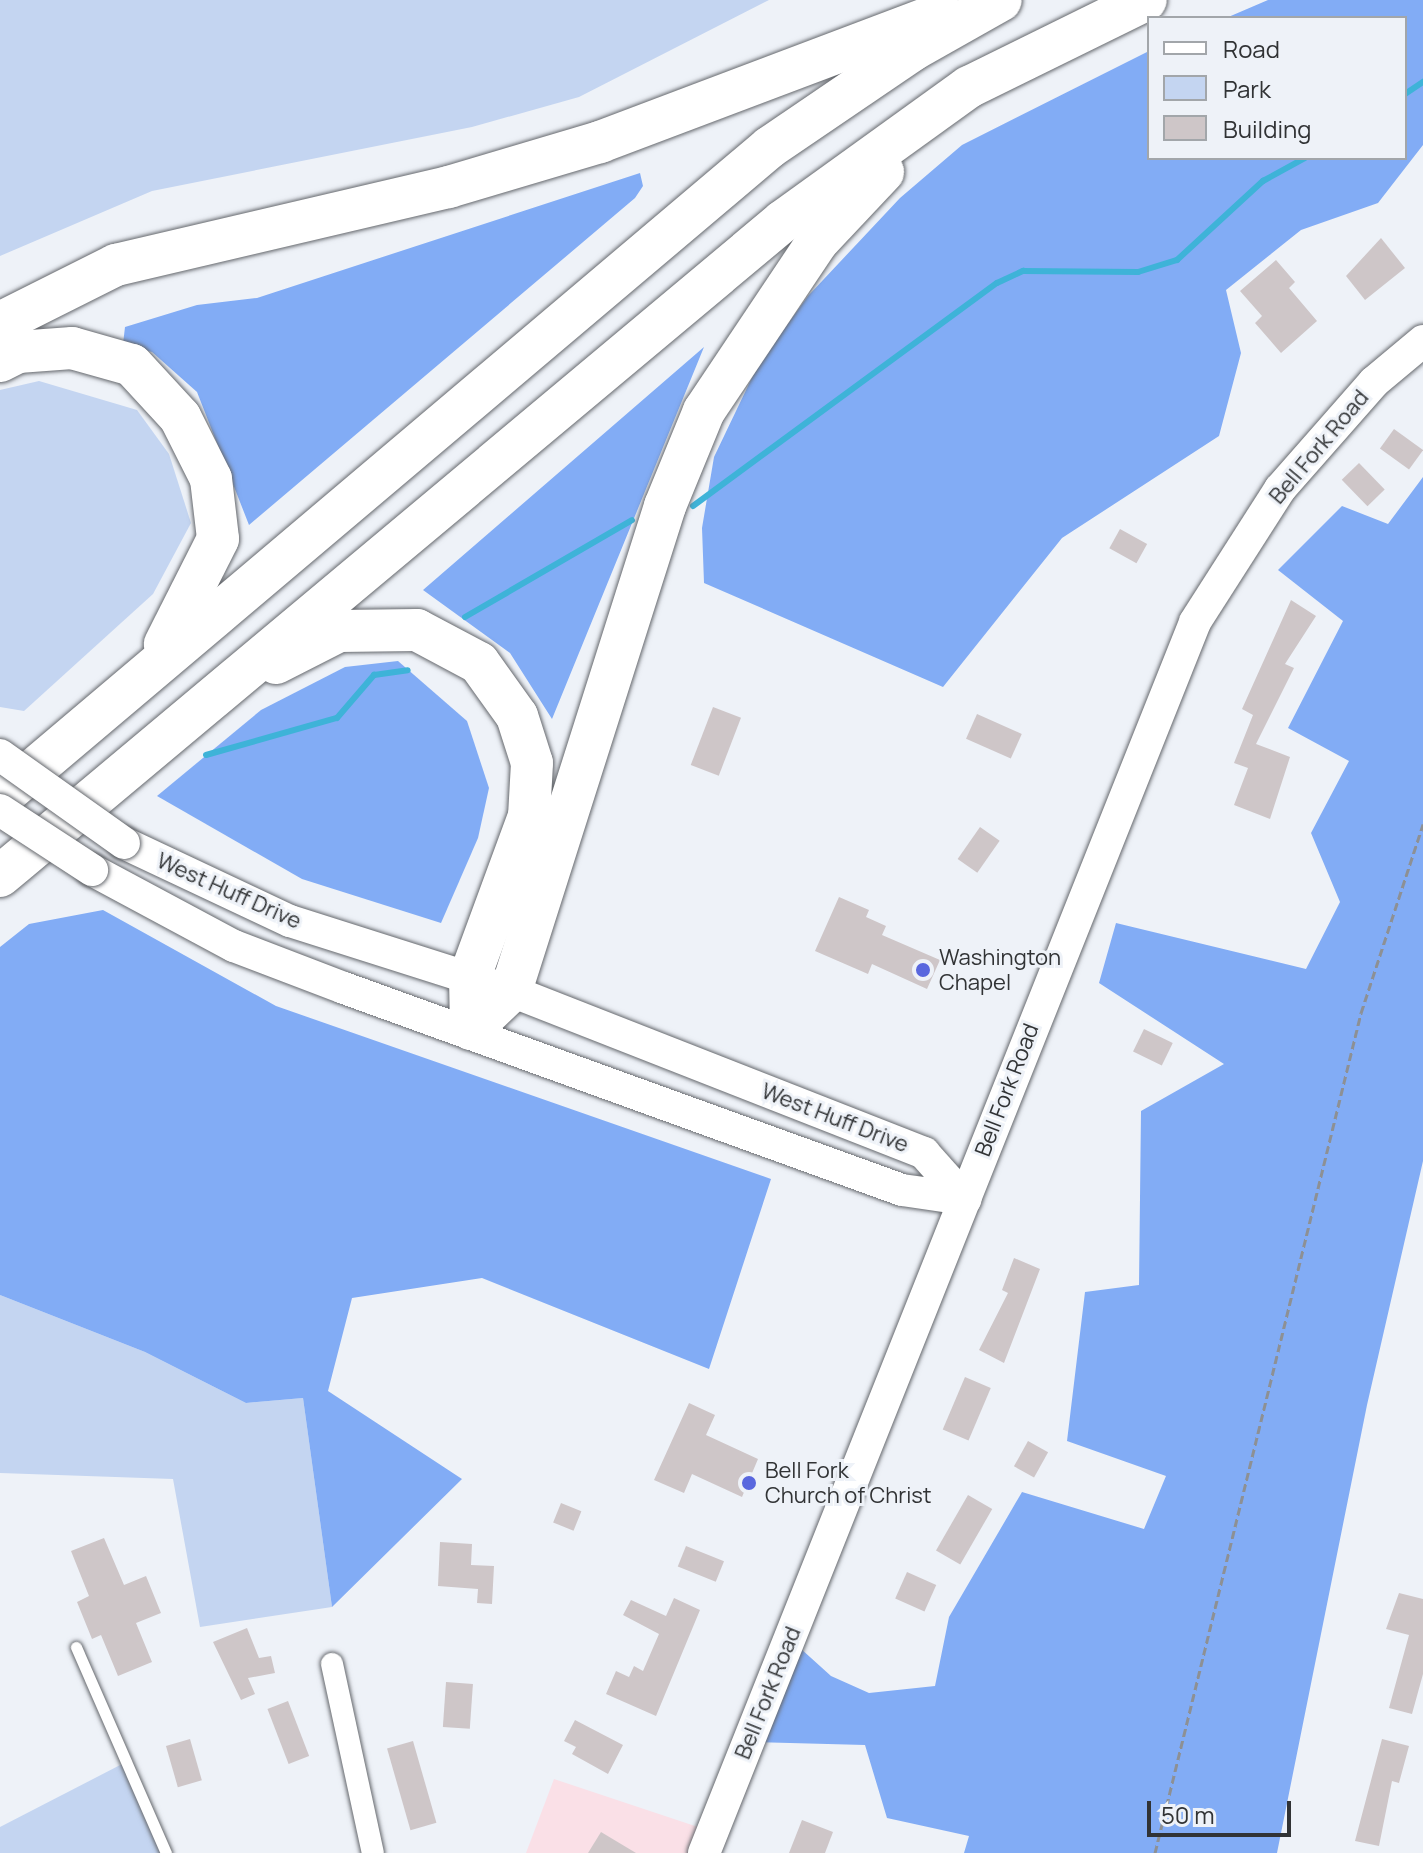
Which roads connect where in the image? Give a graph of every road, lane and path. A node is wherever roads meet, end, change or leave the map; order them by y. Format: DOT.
graph roads {
  1 [pos="976,0"];
  2 [pos="1001,0"];
  3 [pos="1146,0"];
  4 [pos="969,87"];
  5 [pos="0,323"];
  6 [pos="1423,341"];
  7 [pos="0,361"];
  8 [pos="149,672"];
  9 [pos="206,698"];
  10 [pos="0,755"];
  11 [pos="0,798"];
  12 [pos="0,810"];
  13 [pos="1423,824"];
  14 [pos="0,876"];
  15 [pos="470,976"];
  16 [pos="511,991"];
  17 [pos="471,1029"];
  18 [pos="965,1199"];
  19 [pos="76,1647"];
  20 [pos="332,1664"];
  21 [pos="166,1853"];
  22 [pos="373,1853"];
  23 [pos="704,1853"];
  24 [pos="1155,1853"];
  1 -- 5 [label="highway"];
  2 -- 8 [label="highway"];
  3 -- 4 [label="highway"];
  4 -- 9 [label="highway"];
  4 -- 16 [label="highway"];
  6 -- 18 [label="main road, Bell Fork Road"];
  7 -- 8 [label="highway"];
  8 -- 11 [label="highway"];
  9 -- 14 [label="highway"];
  9 -- 15 [label="highway"];
  10 -- 15 [label="main road, West Huff Drive, bridge"];
  12 -- 17 [label="main road, West Huff Drive, bridge"];
  13 -- 24 [label="path"];
  15 -- 16 [label="main road, West Huff Drive"];
  15 -- 17 [label="highway"];
  16 -- 17 [label="highway"];
  16 -- 18 [label="main road, West Huff Drive"];
  17 -- 18 [label="main road, West Huff Drive"];
  18 -- 23 [label="main road, Bell Fork Road"];
  19 -- 21 [label="lane"];
  20 -- 22 [label="street"];
}
